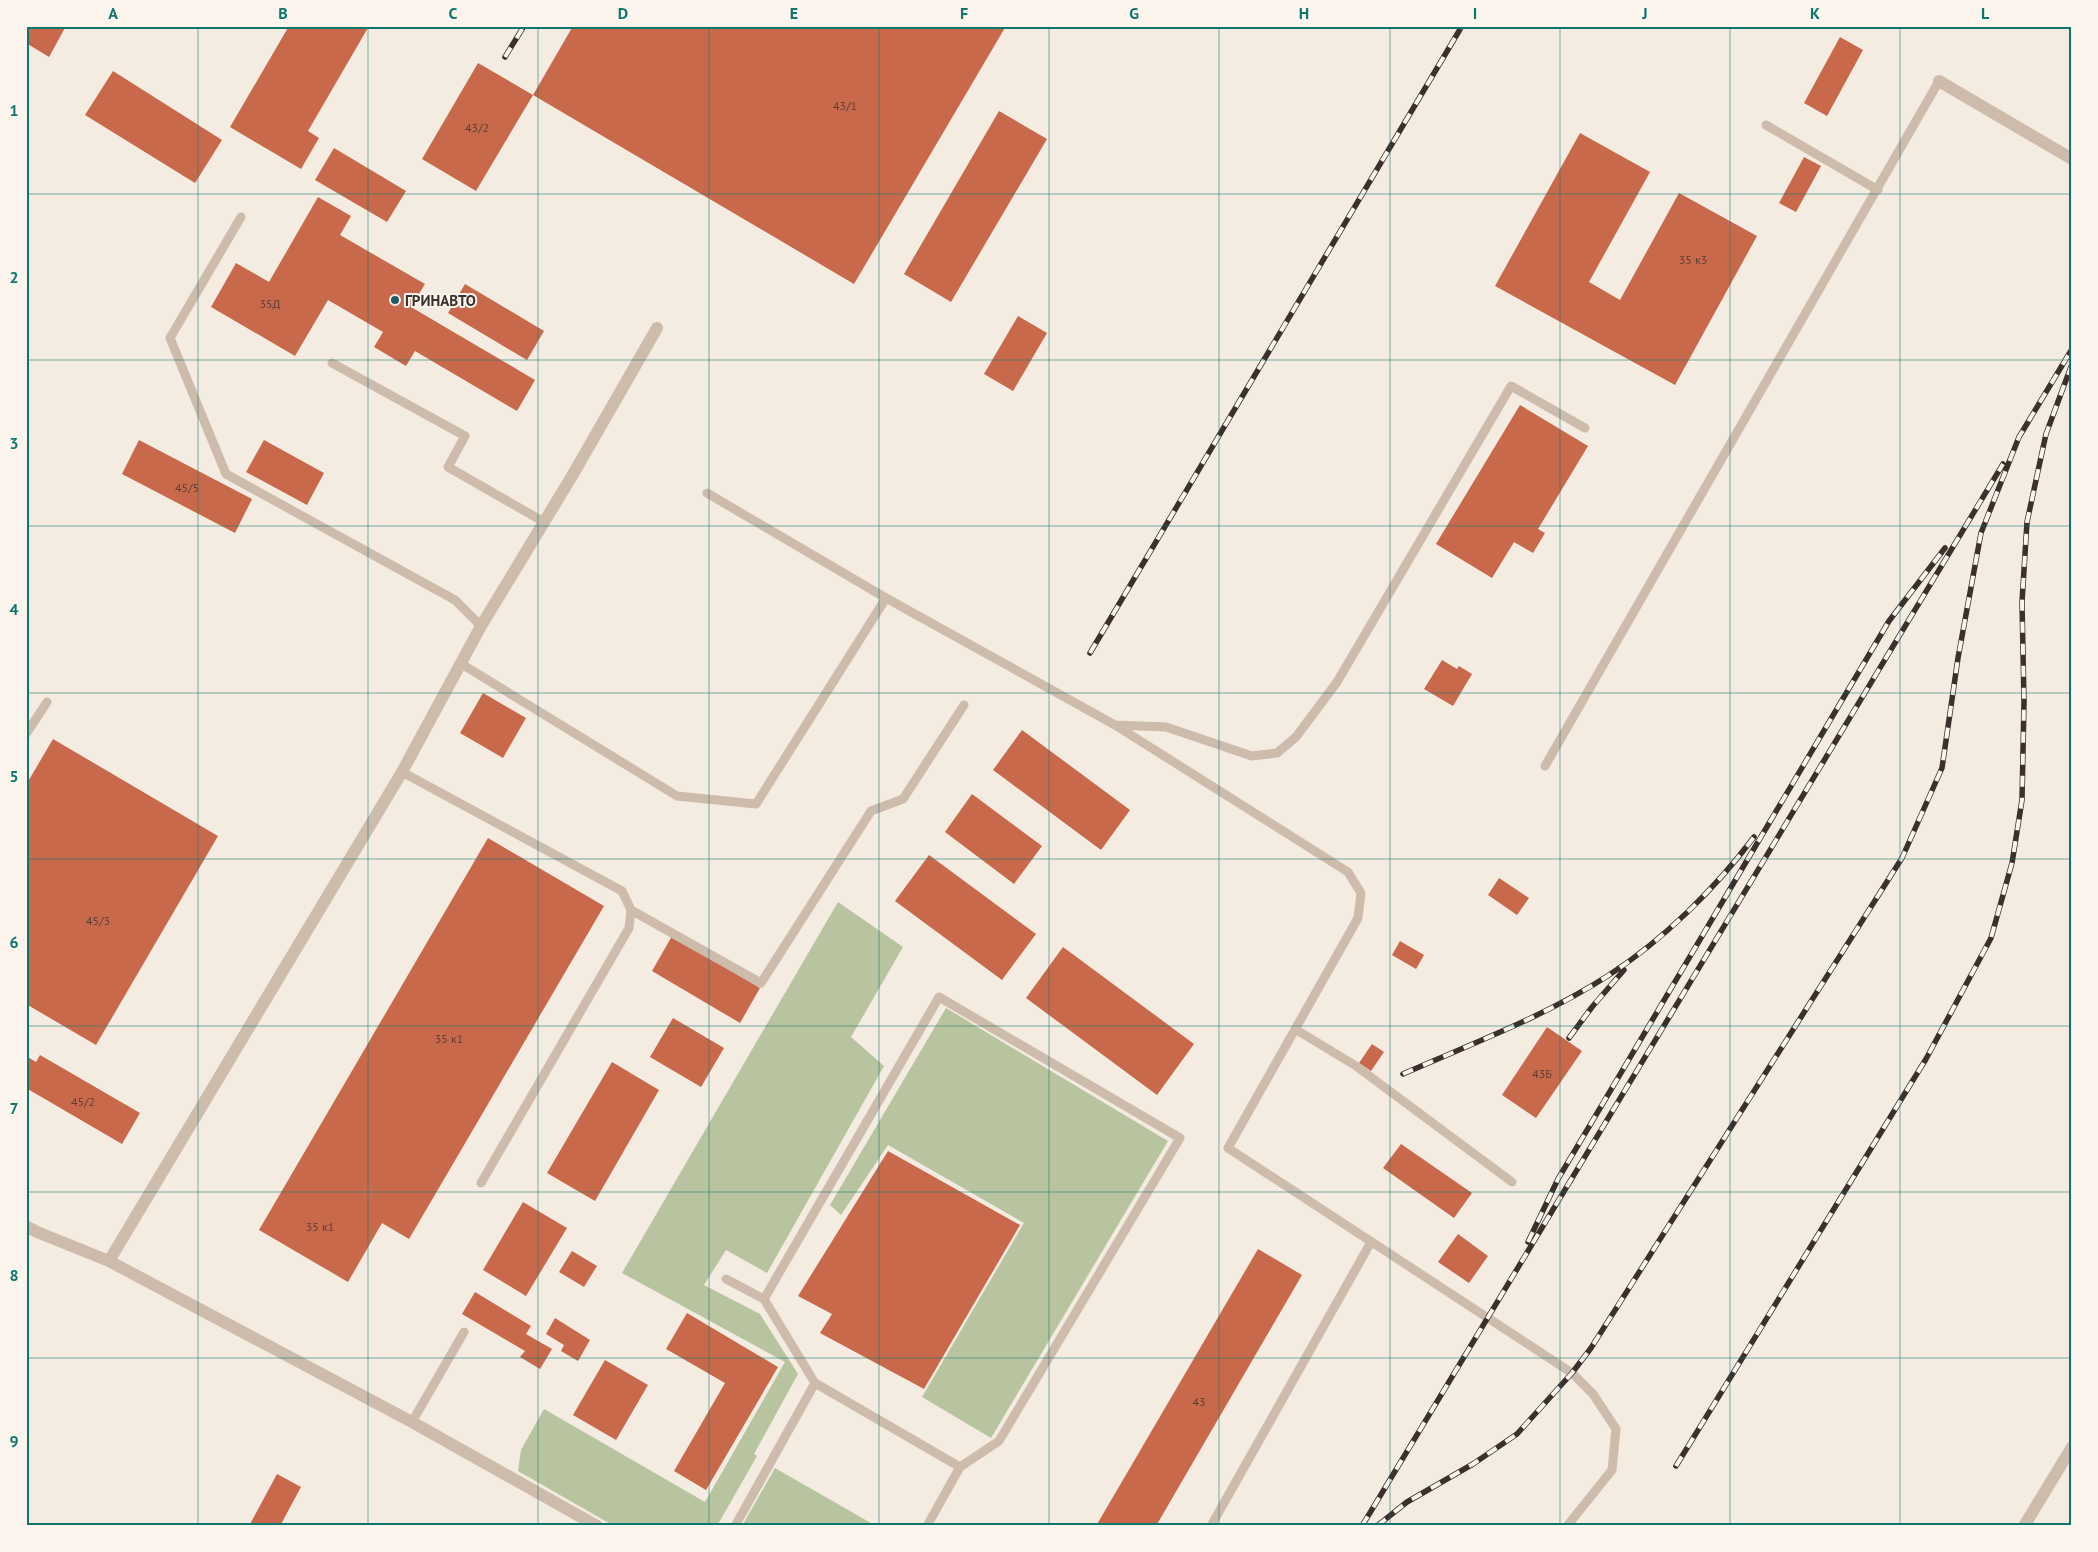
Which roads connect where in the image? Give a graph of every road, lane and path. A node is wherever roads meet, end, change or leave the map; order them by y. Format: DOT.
graph roads {
  1 [pos="1940,81"];
  2 [pos="1766,125"];
  3 [pos="2072,159"];
  4 [pos="1878,190"];
  5 [pos="241,217"];
  6 [pos="657,328"];
  7 [pos="332,363"];
  8 [pos="1585,428"];
  9 [pos="707,493"];
  10 [pos="544,522"];
  11 [pos="886,598"];
  12 [pos="481,626"];
  13 [pos="460,663"];
  14 [pos="47,702"];
  15 [pos="964,705"];
  16 [pos="1114,725"];
  17 [pos="26,734"];
  18 [pos="1544,766"];
  19 [pos="402,772"];
  20 [pos="631,910"];
  21 [pos="1295,1030"];
  22 [pos="1512,1182"];
  23 [pos="481,1183"];
  24 [pos="26,1226"];
  25 [pos="1371,1242"];
  26 [pos="110,1261"];
  27 [pos="726,1279"];
  28 [pos="764,1299"];
  29 [pos="464,1332"];
  30 [pos="815,1383"];
  31 [pos="412,1422"];
  32 [pos="2072,1447"];
  33 [pos="960,1467"];
  34 [pos="597,1526"];
  35 [pos="735,1526"];
  36 [pos="927,1526"];
  37 [pos="1211,1526"];
  38 [pos="1567,1526"];
  39 [pos="2024,1526"];
  1 -- 3 [label="street"];
  1 -- 4 [label="lane"];
  2 -- 4 [label="lane"];
  4 -- 18 [label="lane"];
  5 -- 12 [label="lane"];
  6 -- 10 [label="street"];
  7 -- 10 [label="lane"];
  8 -- 16 [label="lane"];
  9 -- 11 [label="lane"];
  10 -- 12 [label="street"];
  11 -- 13 [label="lane"];
  11 -- 16 [label="lane"];
  12 -- 13 [label="street"];
  13 -- 19 [label="street"];
  14 -- 17 [label="lane"];
  15 -- 20 [label="lane"];
  16 -- 21 [label="lane"];
  19 -- 20 [label="lane"];
  19 -- 26 [label="street"];
  20 -- 23 [label="lane"];
  21 -- 22 [label="lane"];
  21 -- 25 [label="lane"];
  24 -- 26 [label="street"];
  25 -- 37 [label="lane"];
  25 -- 38 [label="lane"];
  26 -- 31 [label="street"];
  27 -- 28 [label="lane"];
  28 -- 30 [label="lane"];
  28 -- 33 [label="lane"];
  29 -- 31 [label="lane"];
  30 -- 33 [label="lane"];
  30 -- 35 [label="lane"];
  31 -- 34 [label="street"];
  32 -- 39 [label="street"];
  33 -- 36 [label="lane"];
}
